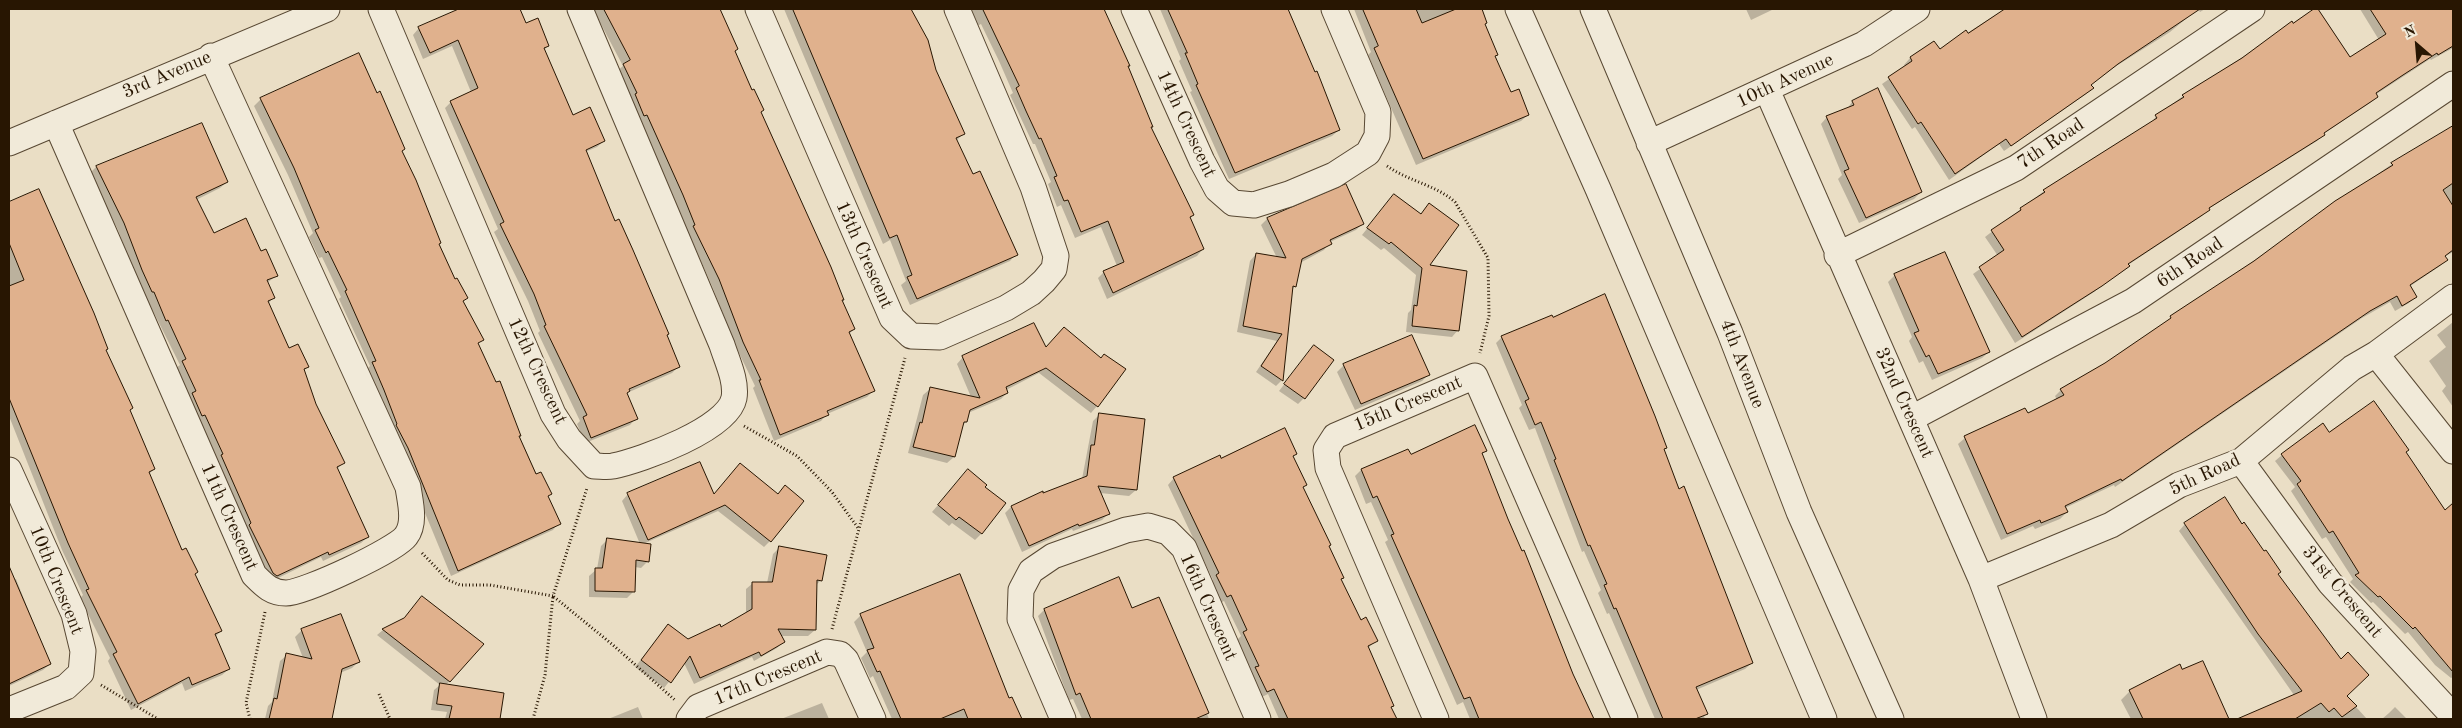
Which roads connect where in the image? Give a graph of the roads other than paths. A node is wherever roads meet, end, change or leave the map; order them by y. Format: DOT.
graph roads {
  1 [pos="327,9"];
  2 [pos="381,9"];
  3 [pos="580,9"];
  4 [pos="758,9"];
  5 [pos="957,9"];
  6 [pos="1134,9"];
  7 [pos="1334,9"];
  8 [pos="1518,9"];
  9 [pos="1593,9"];
  10 [pos="1917,9"];
  11 [pos="2252,9"];
  12 [pos="211,56"];
  13 [pos="2453,84"];
  14 [pos="1767,90"];
  15 [pos="56,123"];
  16 [pos="9,143"];
  17 [pos="1649,144"];
  18 [pos="1837,254"];
  19 [pos="2453,297"];
  20 [pos="2376,354"];
  21 [pos="1912,418"];
  22 [pos="2453,451"];
  23 [pos="2241,461"];
  24 [pos="9,470"];
  25 [pos="1981,579"];
  26 [pos="9,710"];
  27 [pos="2453,716"];
  28 [pos="690,717"];
  29 [pos="873,719"];
  30 [pos="1062,719"];
  31 [pos="1258,719"];
  32 [pos="1436,719"];
  33 [pos="1625,719"];
  34 [pos="1824,719"];
  35 [pos="1891,719"];
  36 [pos="2034,719"];
  1 -- 12 [label="street, 3rd Avenue"];
  2 -- 3 [label="street, 12th Crescent"];
  4 -- 5 [label="street, 13th Crescent"];
  6 -- 7 [label="street, 14th Crescent"];
  8 -- 34 [label="street"];
  9 -- 17 [label="street, 4th Avenue"];
  10 -- 14 [label="street, 10th Avenue"];
  11 -- 18 [label="street, 7th Road"];
  12 -- 15 [label="street, 3rd Avenue"];
  12 -- 15 [label="street, 11th Crescent"];
  13 -- 21 [label="street, 6th Road"];
  14 -- 17 [label="street, 10th Avenue"];
  14 -- 18 [label="street, 32nd Crescent"];
  15 -- 16 [label="street, 3rd Avenue"];
  17 -- 35 [label="street, 4th Avenue"];
  18 -- 21 [label="street, 32nd Crescent"];
  19 -- 20 [label="street, 5th Road"];
  20 -- 22 [label="street"];
  20 -- 23 [label="street, 5th Road"];
  21 -- 25 [label="street, 32nd Crescent"];
  23 -- 25 [label="street, 5th Road"];
  23 -- 27 [label="street, 31st Crescent"];
  24 -- 26 [label="street, 10th Crescent"];
  25 -- 36 [label="street, 32nd Crescent"];
  28 -- 29 [label="street, 17th Crescent"];
  30 -- 31 [label="street, 16th Crescent"];
  32 -- 33 [label="street, 15th Crescent"];
}
